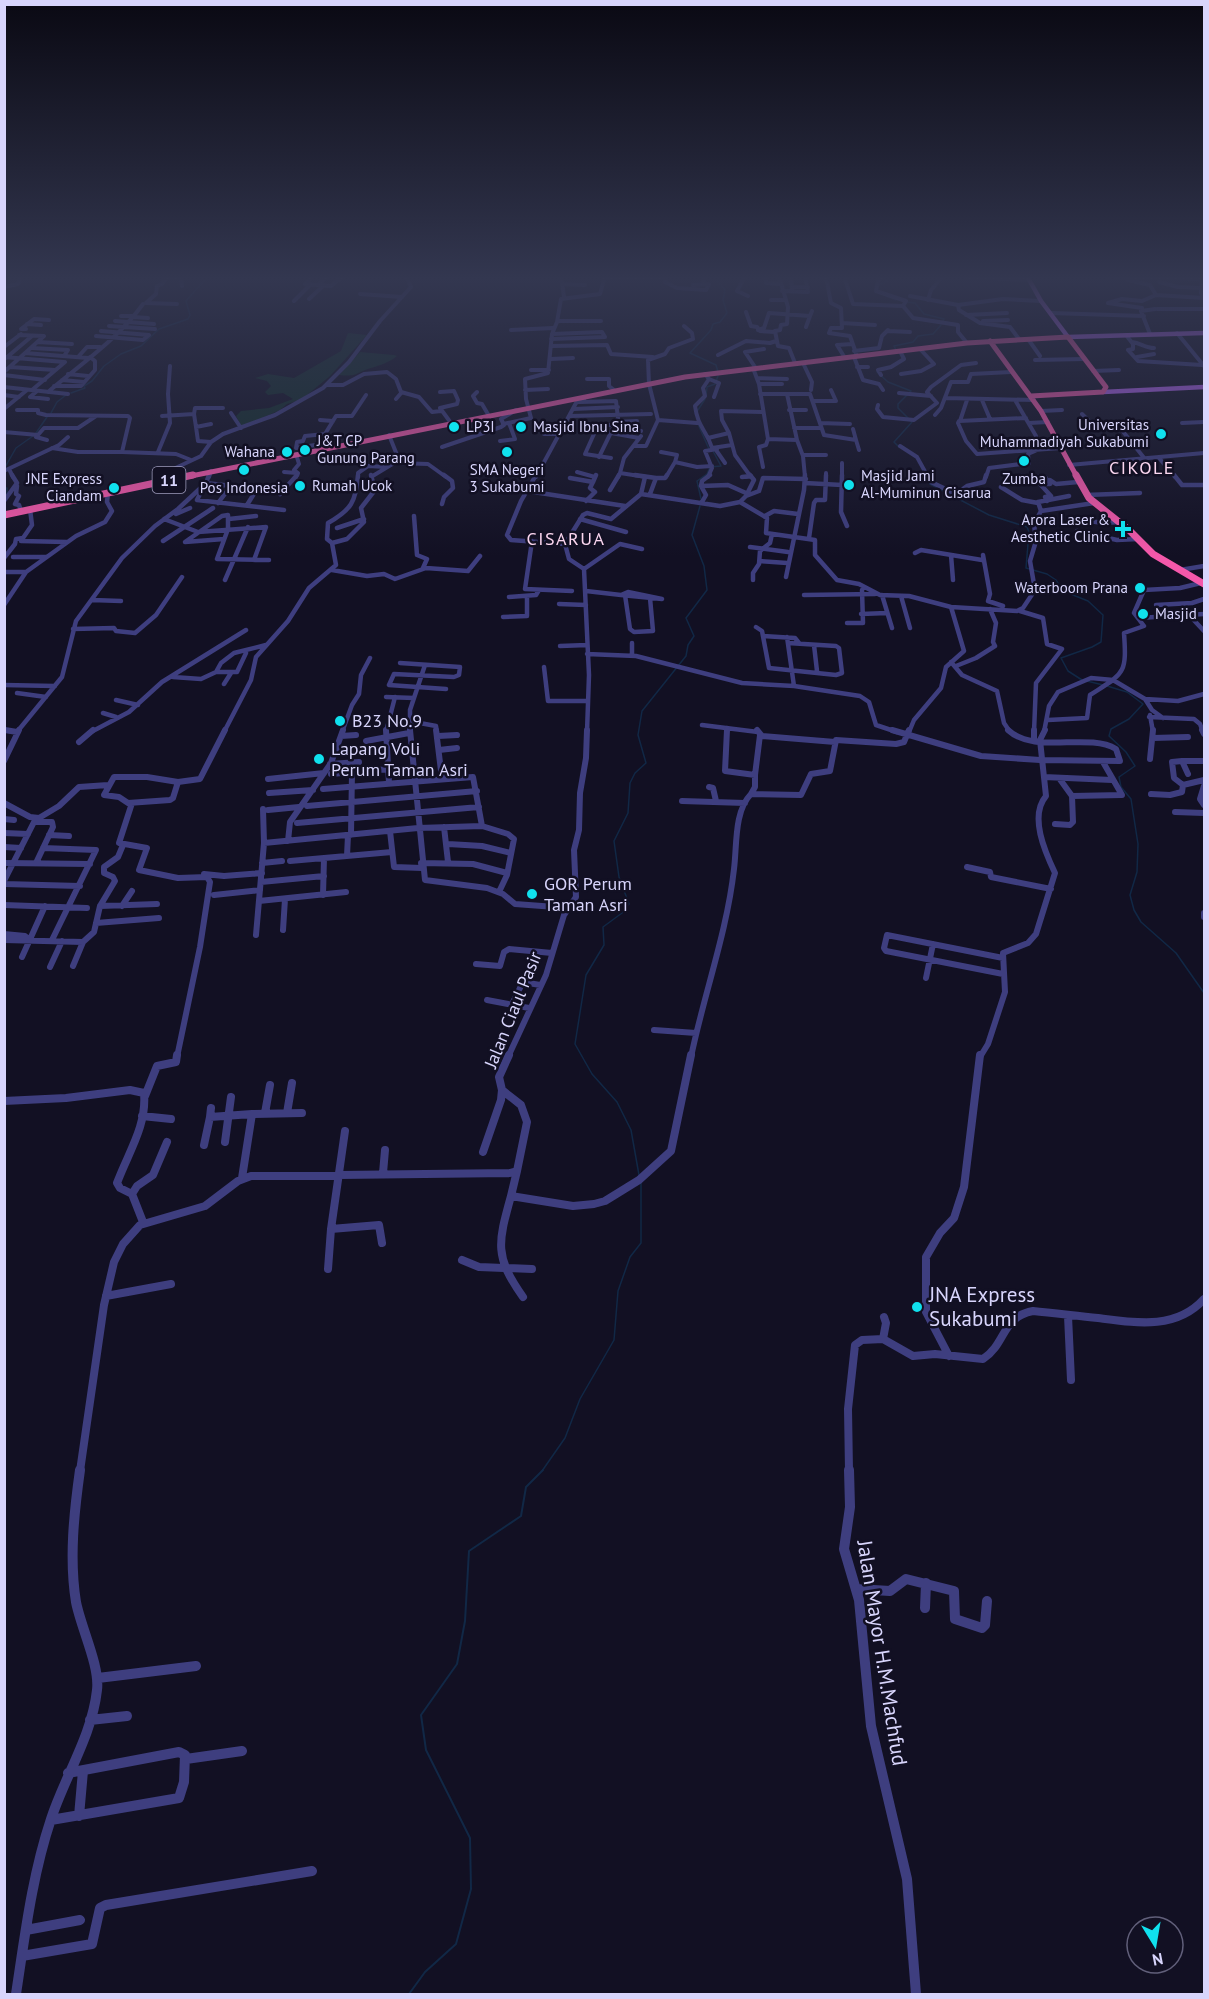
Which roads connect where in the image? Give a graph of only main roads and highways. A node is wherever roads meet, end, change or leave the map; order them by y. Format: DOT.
graph roads {
  1 [pos="747,369"];
  2 [pos="1009,369"];
  3 [pos="1093,369"];
  4 [pos="1204,387"];
  5 [pos="1104,389"];
  6 [pos="1033,398"];
  7 [pos="4,515"];
  8 [pos="1203,584"];
  1 -- 7 [label="highway, 11"];
  2 -- 6 [label="highway"];
  3 -- 5 [label="highway"];
  4 -- 5 [label="main road"];
  5 -- 6 [label="highway"];
  6 -- 8 [label="highway"];
}
